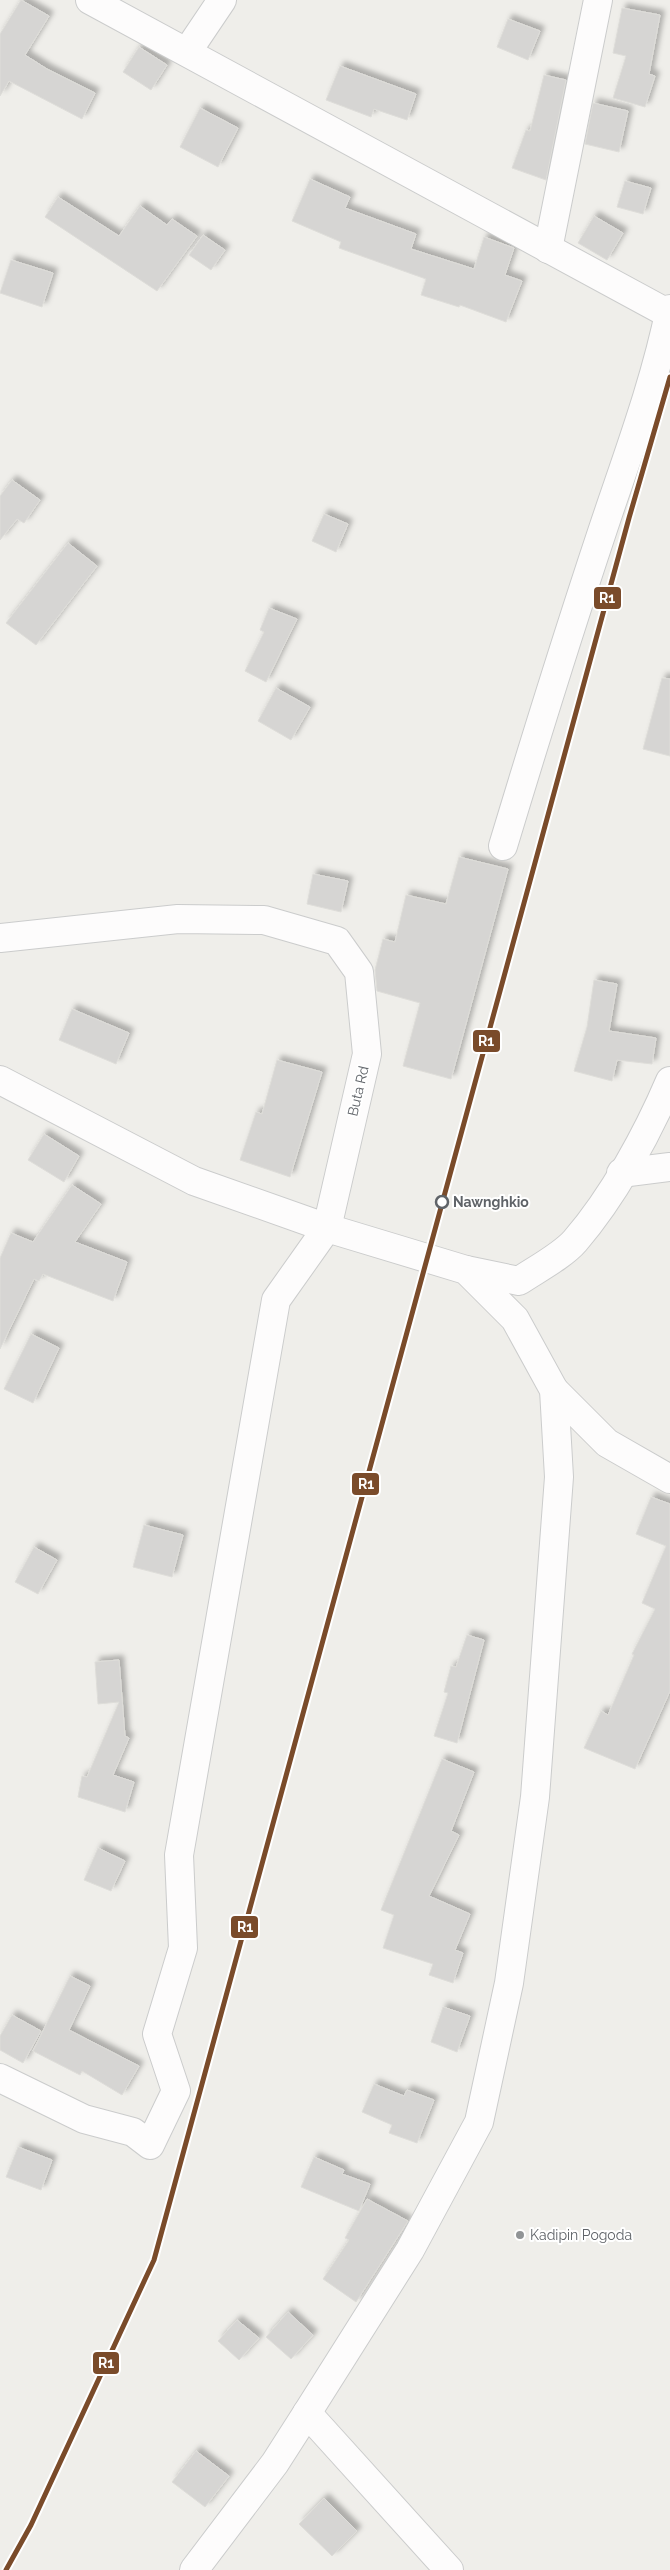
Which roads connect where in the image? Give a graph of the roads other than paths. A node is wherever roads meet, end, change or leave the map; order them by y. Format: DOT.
graph roads {
  1 [pos="90,0"];
  2 [pos="222,0"];
  3 [pos="598,0"];
  4 [pos="187,52"];
  5 [pos="548,249"];
  6 [pos="668,323"];
  7 [pos="503,846"];
  8 [pos="0,938"];
  9 [pos="0,1080"];
  10 [pos="670,1081"];
  11 [pos="670,1167"];
  12 [pos="621,1173"];
  13 [pos="327,1228"];
  14 [pos="466,1270"];
  15 [pos="554,1390"];
  16 [pos="670,1479"];
  17 [pos="0,2078"];
  18 [pos="307,2413"];
  19 [pos="202,2566"];
  20 [pos="449,2570"];
  1 -- 4 [label="street"];
  2 -- 4 [label="street"];
  3 -- 5 [label="street"];
  4 -- 5 [label="street"];
  5 -- 6 [label="street"];
  6 -- 7 [label="street"];
  8 -- 13 [label="street, Buta Rd"];
  9 -- 13 [label="street"];
  10 -- 12 [label="street"];
  11 -- 12 [label="street"];
  12 -- 14 [label="street"];
  13 -- 14 [label="street"];
  13 -- 17 [label="street"];
  14 -- 15 [label="street"];
  15 -- 16 [label="street"];
  15 -- 18 [label="street"];
  18 -- 19 [label="street"];
  18 -- 20 [label="street"];
}
